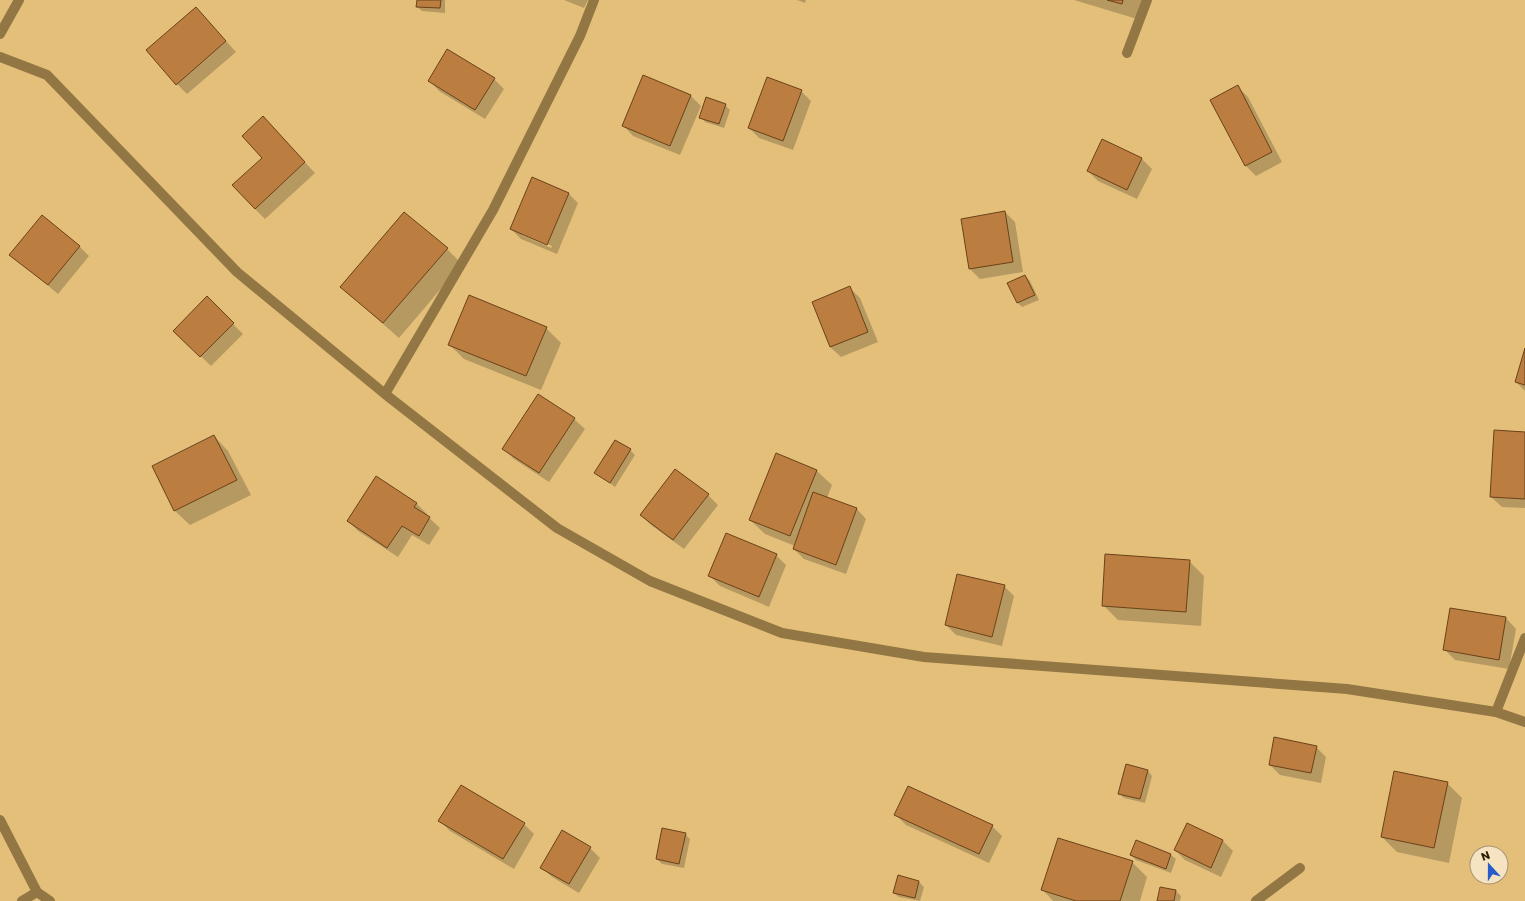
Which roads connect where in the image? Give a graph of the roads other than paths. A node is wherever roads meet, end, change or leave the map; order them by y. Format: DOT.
graph roads {
  1 [pos="19,0"];
  2 [pos="594,0"];
  3 [pos="1147,0"];
  4 [pos="0,34"];
  5 [pos="1127,53"];
  6 [pos="0,57"];
  7 [pos="385,394"];
  8 [pos="1525,638"];
  9 [pos="1496,712"];
  10 [pos="1525,722"];
  11 [pos="0,820"];
  12 [pos="1300,868"];
  13 [pos="37,892"];
  14 [pos="22,901"];
  15 [pos="50,901"];
  16 [pos="1256,901"];
  1 -- 4 [label="street"];
  2 -- 7 [label="street"];
  3 -- 5 [label="street"];
  6 -- 7 [label="street"];
  7 -- 9 [label="street"];
  8 -- 9 [label="street"];
  9 -- 10 [label="street"];
  11 -- 13 [label="street"];
  12 -- 16 [label="street"];
  13 -- 14 [label="street"];
  13 -- 15 [label="street"];
}
